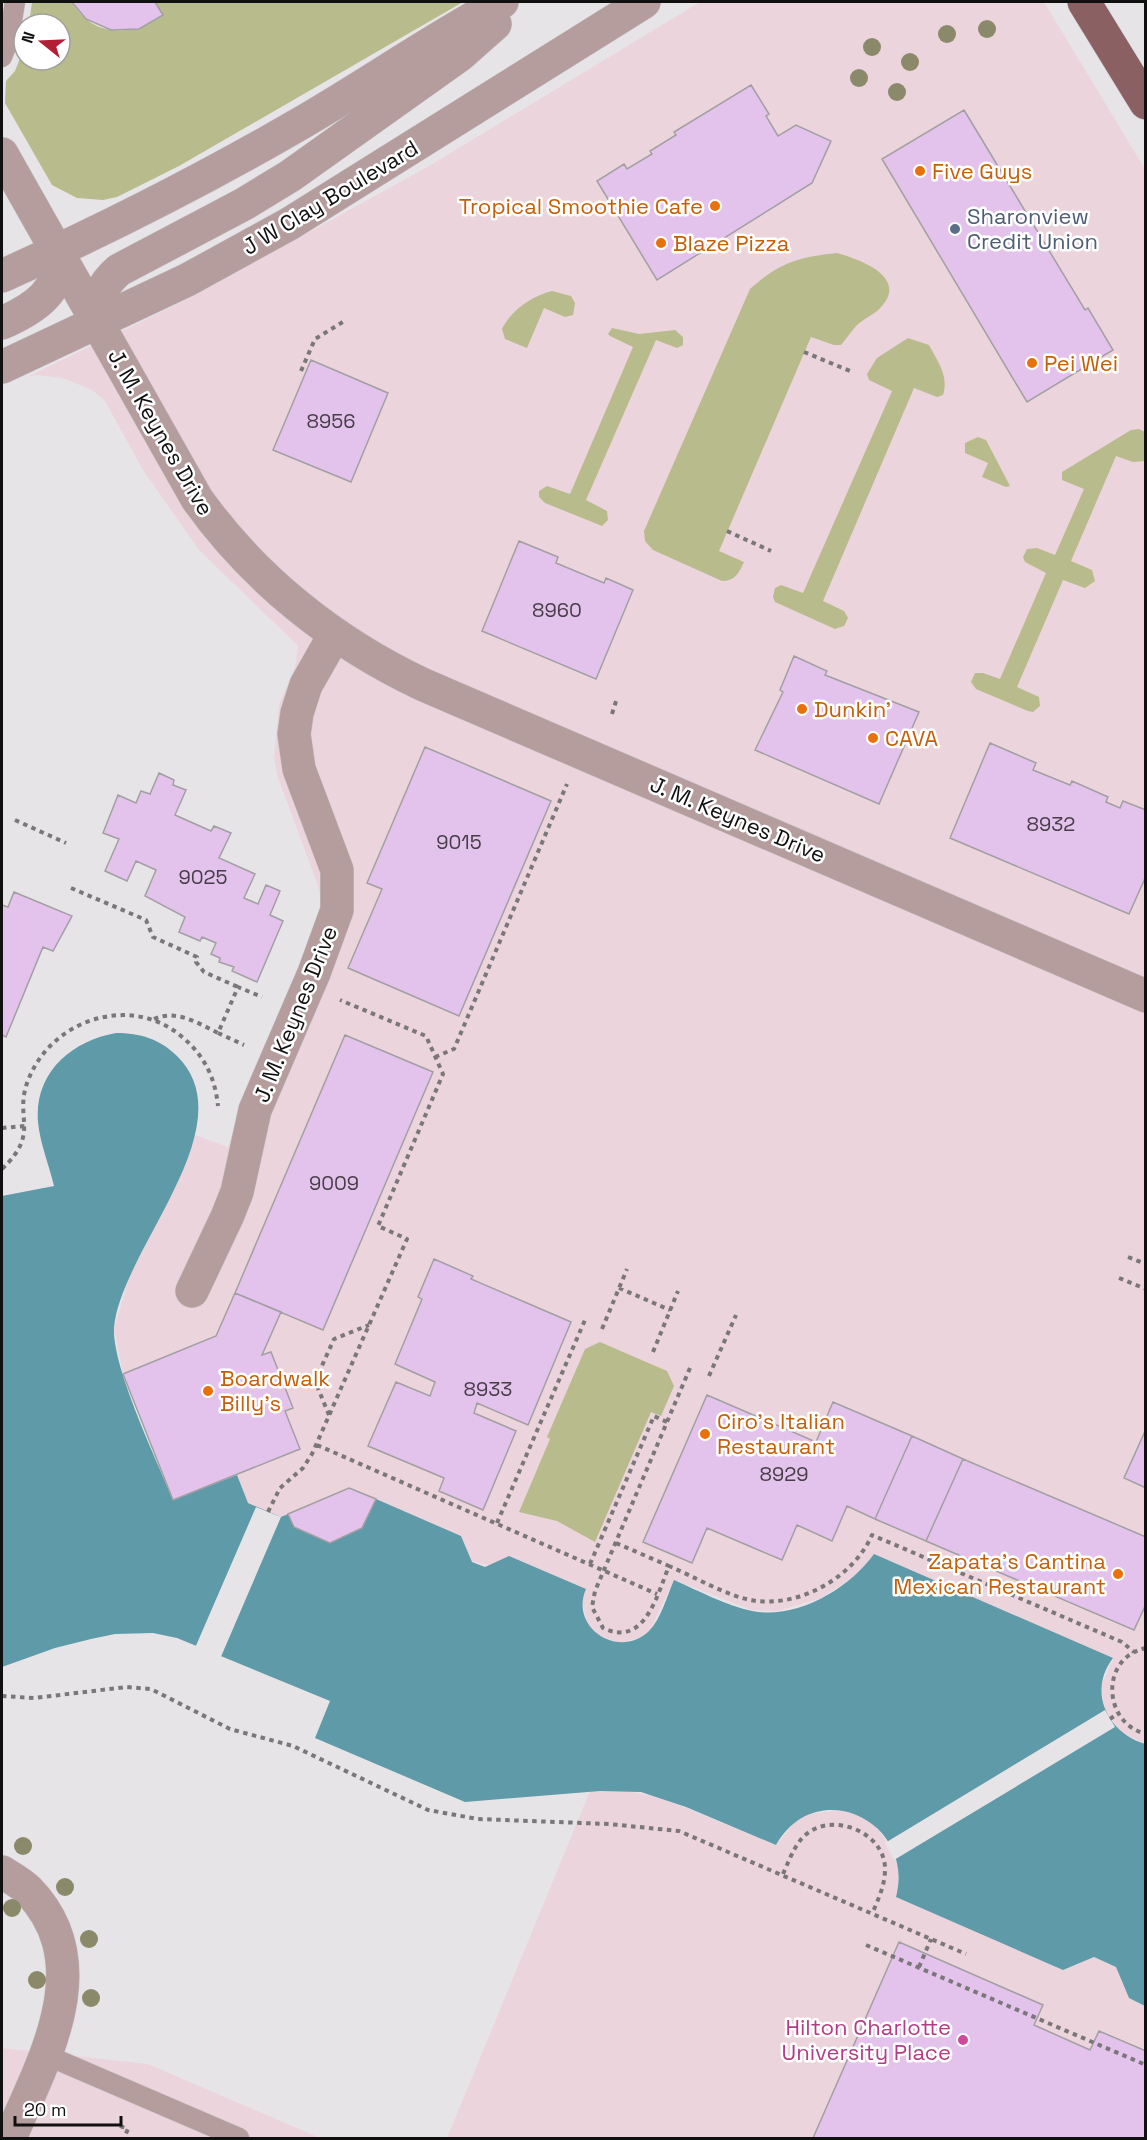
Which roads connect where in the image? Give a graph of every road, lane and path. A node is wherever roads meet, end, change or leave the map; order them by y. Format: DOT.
graph roads {
  1 [pos="15,2"];
  2 [pos="502,2"];
  3 [pos="513,2"];
  4 [pos="644,2"];
  5 [pos="1084,2"];
  6 [pos="2,57"];
  7 [pos="1146,103"];
  8 [pos="2,154"];
  9 [pos="58,251"];
  10 [pos="2,276"];
  11 [pos="346,320"];
  12 [pos="2,323"];
  13 [pos="98,323"];
  14 [pos="804,351"];
  15 [pos="2,367"];
  16 [pos="301,371"];
  17 [pos="850,371"];
  18 [pos="727,531"];
  19 [pos="771,551"];
  20 [pos="335,634"];
  21 [pos="616,698"];
  22 [pos="612,714"];
  23 [pos="567,784"];
  24 [pos="15,820"];
  25 [pos="66,843"];
  26 [pos="71,888"];
  27 [pos="238,987"];
  28 [pos="1146,996"];
  29 [pos="262,997"];
  30 [pos="335,998"];
  31 [pos="153,1019"];
  32 [pos="218,1033"];
  33 [pos="247,1046"];
  34 [pos="435,1057"];
  35 [pos="218,1115"];
  36 [pos="26,1126"];
  37 [pos="2,1128"];
  38 [pos="2,1169"];
  39 [pos="1128,1257"];
  40 [pos="1146,1264"];
  41 [pos="627,1269"];
  42 [pos="1119,1278"];
  43 [pos="620,1288"];
  44 [pos="1146,1289"];
  45 [pos="192,1291"];
  46 [pos="678,1291"];
  47 [pos="670,1310"];
  48 [pos="736,1315"];
  49 [pos="585,1320"];
  50 [pos="369,1324"];
  51 [pos="602,1329"];
  52 [pos="653,1352"];
  53 [pos="690,1368"];
  54 [pos="710,1376"];
  55 [pos="329,1415"];
  56 [pos="667,1422"];
  57 [pos="317,1445"];
  58 [pos="268,1512"];
  59 [pos="497,1523"];
  60 [pos="615,1543"];
  61 [pos="590,1564"];
  62 [pos="669,1566"];
  63 [pos="604,1570"];
  64 [pos="657,1594"];
  65 [pos="1146,1648"];
  66 [pos="1134,1652"];
  67 [pos="2,1696"];
  68 [pos="1117,1714"];
  69 [pos="1110,1719"];
  70 [pos="1146,1734"];
  71 [pos="2,1872"];
  72 [pos="783,1874"];
  73 [pos="872,1914"];
  74 [pos="931,1939"];
  75 [pos="866,1945"];
  76 [pos="966,1954"];
  77 [pos="919,1967"];
  78 [pos="46,2055"];
  79 [pos="1146,2066"];
  80 [pos="120,2126"];
  81 [pos="10,2139"];
  82 [pos="124,2139"];
  83 [pos="239,2139"];
  1 -- 6 [label="lane"];
  2 -- 9 [label="street"];
  3 -- 13 [label="street"];
  4 -- 13 [label="street, J W Clay Boulevard"];
  5 -- 7 [label="main road"];
  8 -- 9 [label="street, J. M. Keynes Drive"];
  9 -- 10 [label="street"];
  9 -- 12 [label="street"];
  9 -- 13 [label="street, J. M. Keynes Drive"];
  11 -- 16 [label="path"];
  13 -- 15 [label="street, J W Clay Boulevard"];
  13 -- 20 [label="street, J. M. Keynes Drive"];
  14 -- 17 [label="path"];
  18 -- 19 [label="path"];
  20 -- 28 [label="street, J. M. Keynes Drive"];
  20 -- 45 [label="street, J. M. Keynes Drive"];
  21 -- 22 [label="path"];
  23 -- 34 [label="path"];
  24 -- 25 [label="path"];
  26 -- 27 [label="path"];
  27 -- 29 [label="path"];
  27 -- 32 [label="path"];
  30 -- 34 [label="path"];
  31 -- 32 [label="path"];
  31 -- 35 [label="path"];
  31 -- 36 [label="path"];
  32 -- 33 [label="path"];
  34 -- 50 [label="path"];
  36 -- 37 [label="path"];
  36 -- 38 [label="path"];
  39 -- 40 [label="path"];
  41 -- 43 [label="path"];
  42 -- 44 [label="path"];
  43 -- 47 [label="path"];
  43 -- 51 [label="path"];
  46 -- 47 [label="path"];
  47 -- 52 [label="path"];
  48 -- 54 [label="path"];
  49 -- 59 [label="path"];
  50 -- 55 [label="path"];
  50 -- 55 [label="path"];
  53 -- 56 [label="path"];
  55 -- 57 [label="path"];
  56 -- 60 [label="path"];
  56 -- 61 [label="path"];
  57 -- 58 [label="path"];
  57 -- 59 [label="path"];
  59 -- 61 [label="path"];
  60 -- 62 [label="path"];
  60 -- 63 [label="path"];
  61 -- 63 [label="path"];
  62 -- 64 [label="path"];
  62 -- 66 [label="path"];
  63 -- 64 [label="path"];
  63 -- 64 [label="path"];
  65 -- 66 [label="path"];
  66 -- 68 [label="path"];
  67 -- 72 [label="path"];
  68 -- 69 [label="path"];
  68 -- 70 [label="path"];
  71 -- 78 [label="street"];
  72 -- 73 [label="path"];
  72 -- 73 [label="path"];
  73 -- 74 [label="path"];
  74 -- 76 [label="path"];
  74 -- 77 [label="path"];
  75 -- 77 [label="path"];
  77 -- 79 [label="path"];
  78 -- 81 [label="street"];
  78 -- 83 [label="lane"];
  80 -- 82 [label="path"];
}
